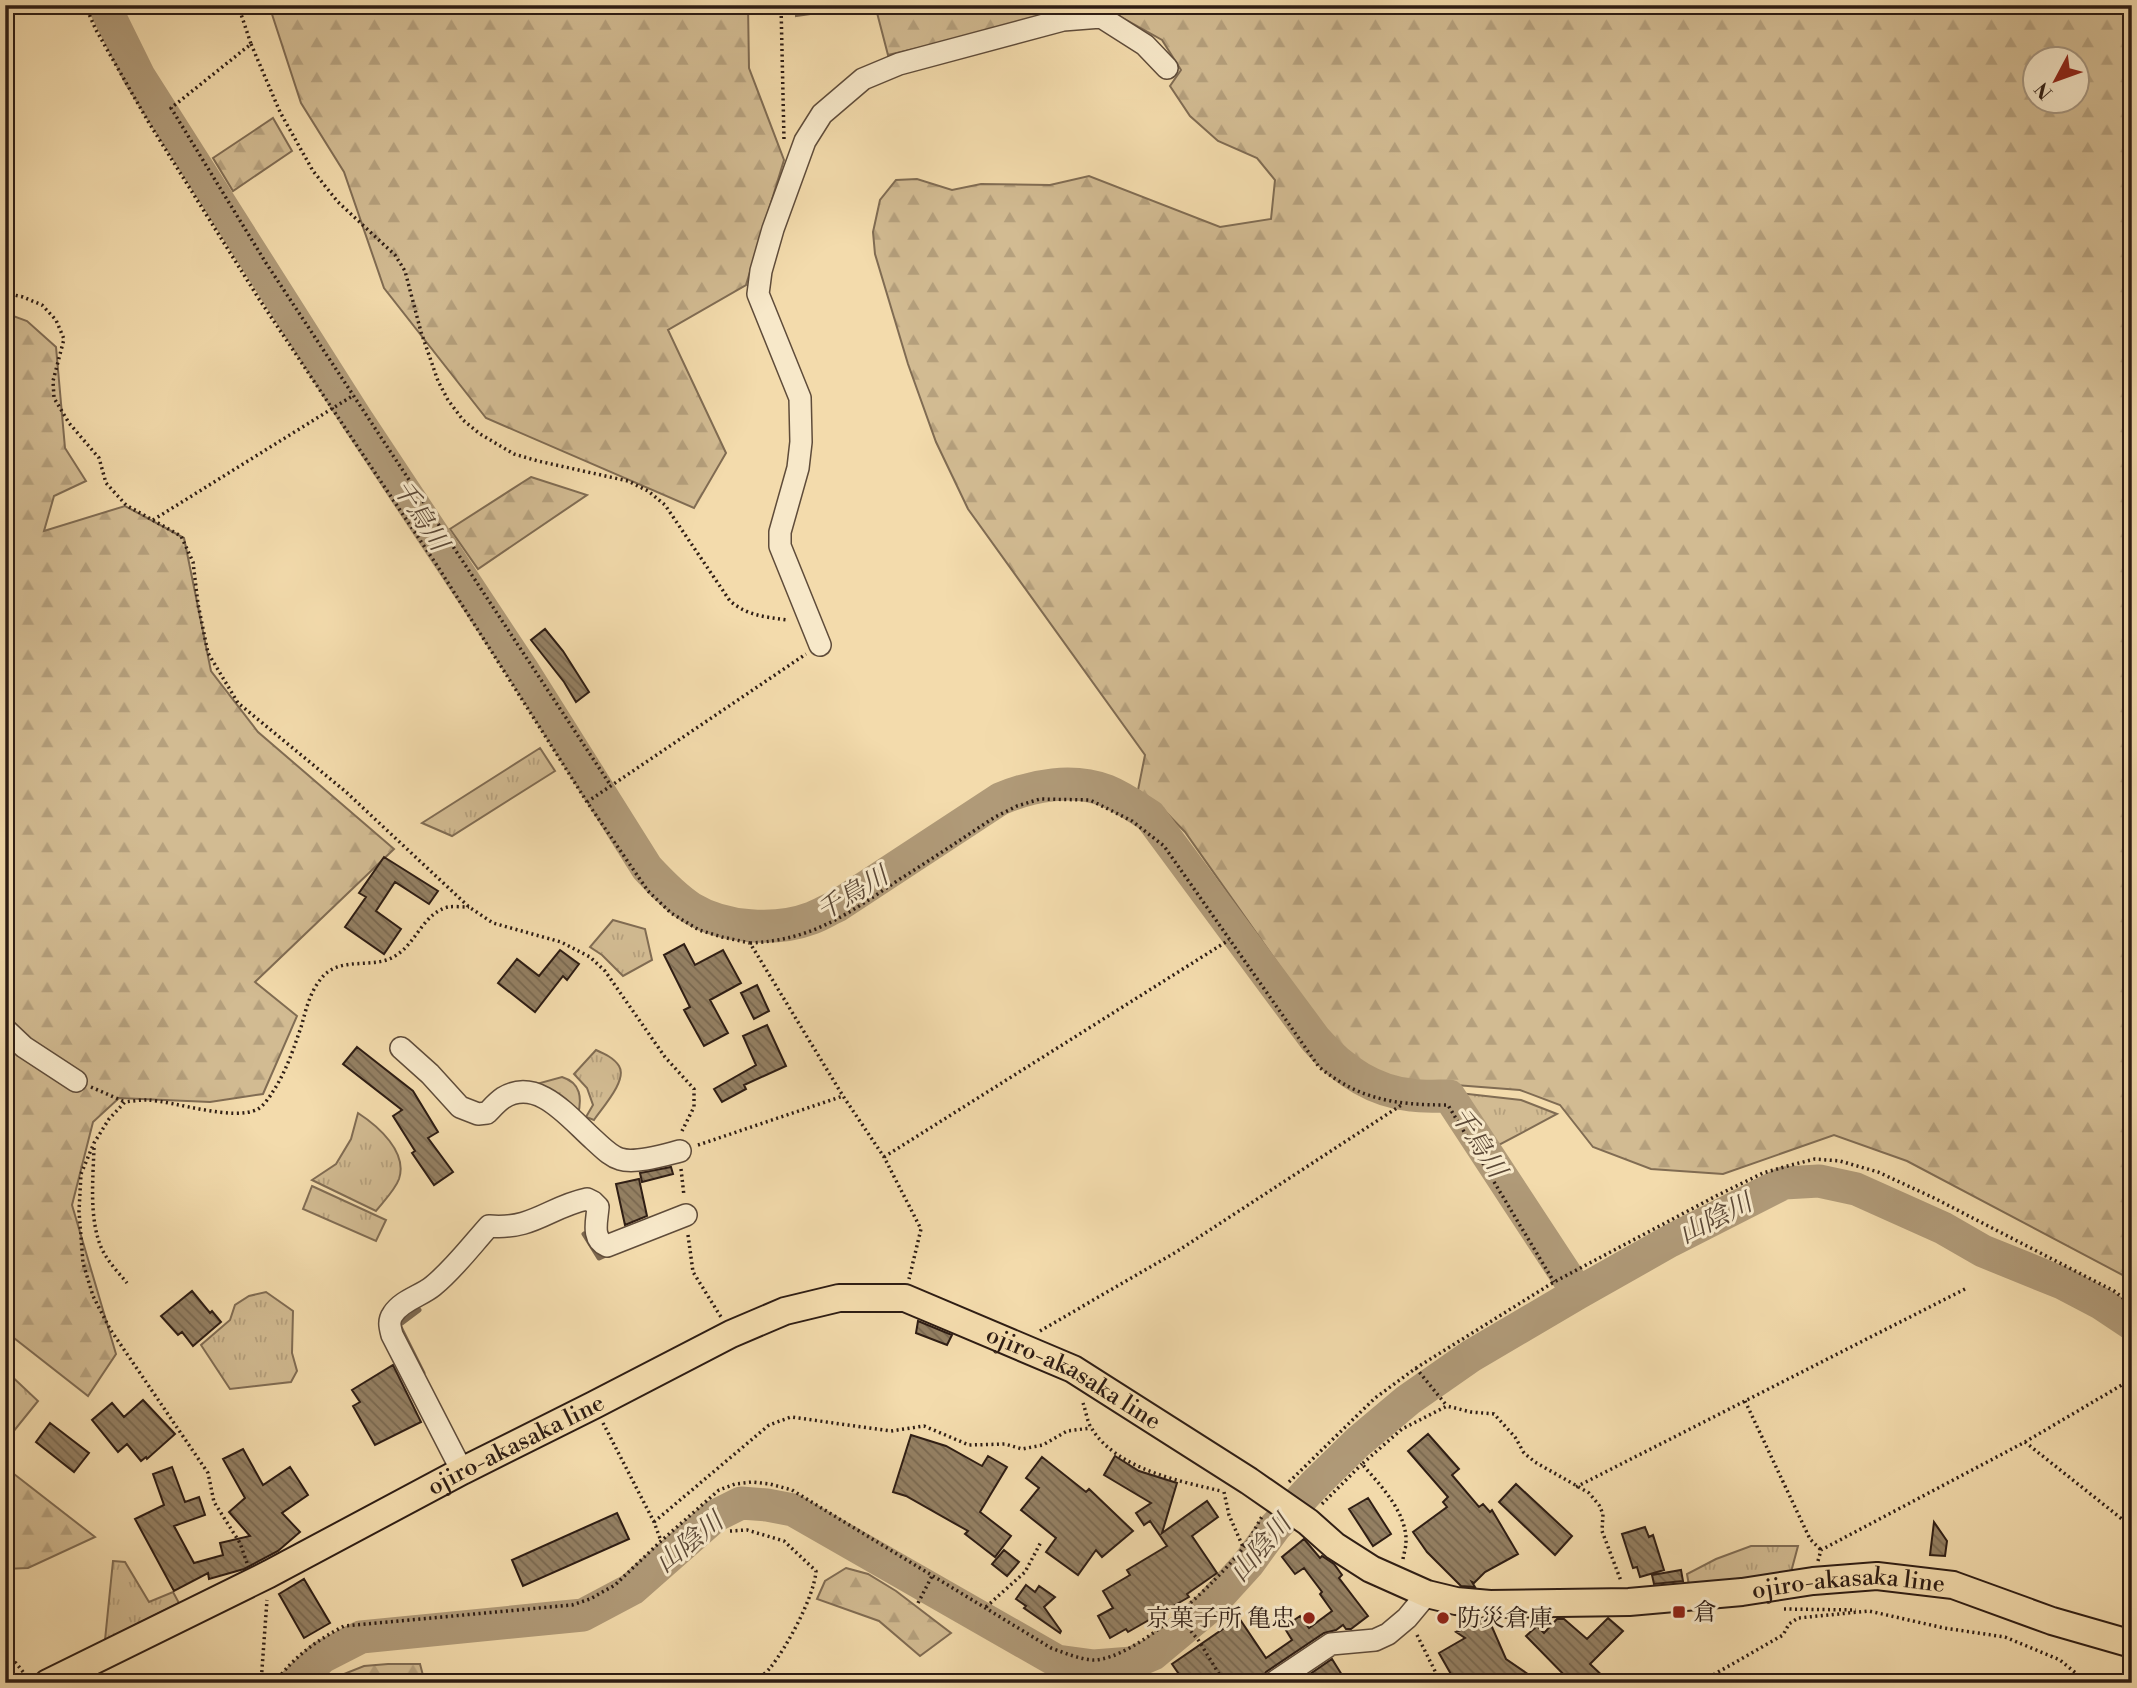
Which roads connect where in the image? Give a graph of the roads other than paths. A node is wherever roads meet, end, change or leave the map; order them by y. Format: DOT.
graph roads {
  1 [pos="1167,68"];
  2 [pos="820,646"];
  3 [pos="5,1028"];
  4 [pos="401,1048"];
  5 [pos="76,1081"];
  6 [pos="680,1152"];
  7 [pos="686,1215"];
  8 [pos="462,1471"];
  9 [pos="1426,1594"];
  10 [pos="2132,1644"];
  11 [pos="48,1683"];
  12 [pos="1273,1683"];
  1 -- 2 [label="street"];
  3 -- 5 [label="street"];
  4 -- 6 [label="street"];
  7 -- 8 [label="street"];
  8 -- 9 [label="main road, ojiro-akasaka line"];
  8 -- 11 [label="main road, ojiro-akasaka line"];
  9 -- 10 [label="main road, ojiro-akasaka line"];
  9 -- 12 [label="street"];
}
